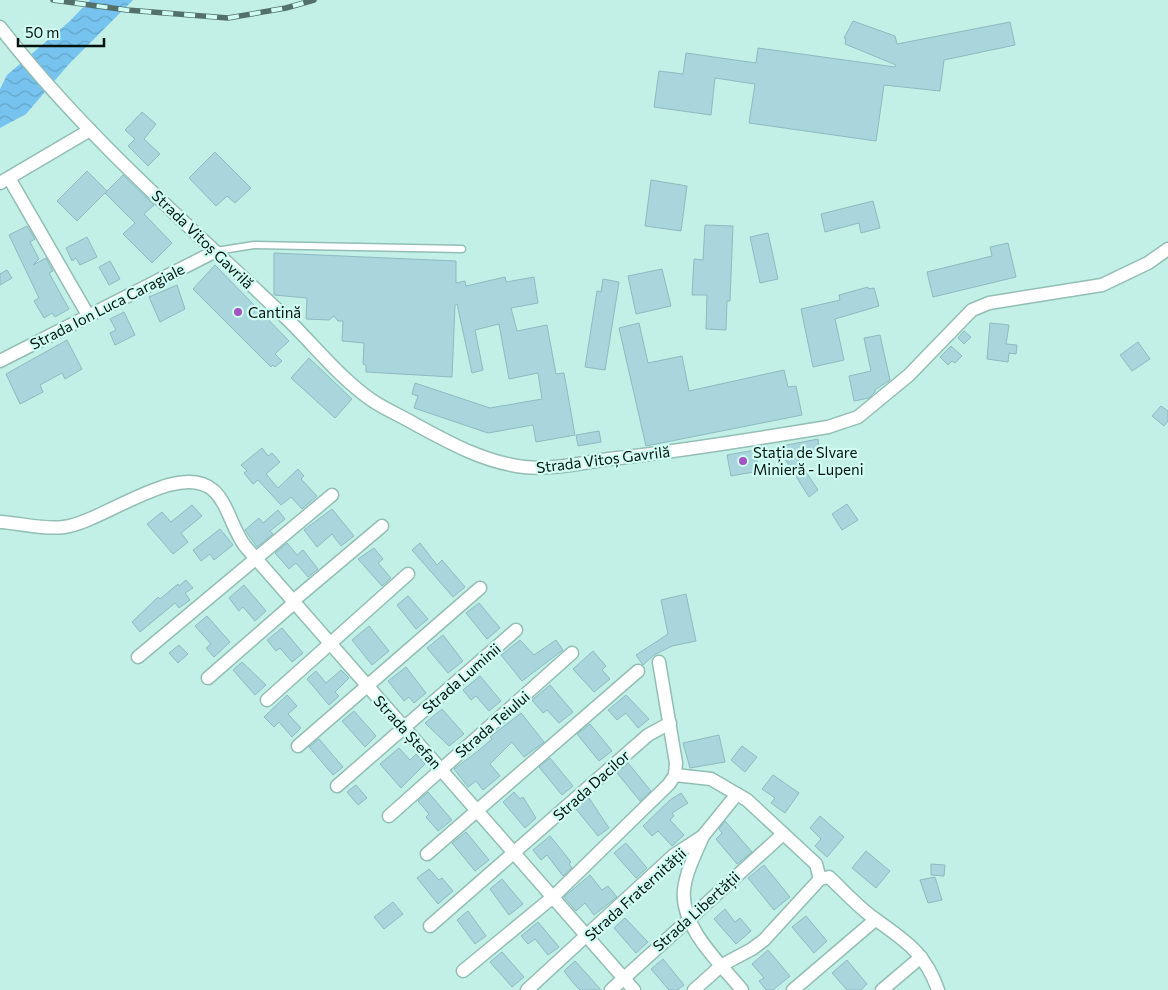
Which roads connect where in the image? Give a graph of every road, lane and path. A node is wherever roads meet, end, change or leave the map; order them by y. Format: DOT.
graph roads {
  1 [pos="0,27"];
  2 [pos="90,130"];
  3 [pos="5,180"];
  4 [pos="462,249"];
  5 [pos="1168,249"];
  6 [pos="214,252"];
  7 [pos="88,315"];
  8 [pos="0,361"];
  9 [pos="332,495"];
  10 [pos="0,522"];
  11 [pos="382,526"];
  12 [pos="256,559"];
  13 [pos="408,574"];
  14 [pos="480,588"];
  15 [pos="293,602"];
  16 [pos="516,630"];
  17 [pos="330,644"];
  18 [pos="572,653"];
  19 [pos="138,657"];
  20 [pos="659,662"];
  21 [pos="638,671"];
  22 [pos="208,678"];
  23 [pos="367,686"];
  24 [pos="267,700"];
  25 [pos="670,723"];
  26 [pos="404,728"];
  27 [pos="298,746"];
  28 [pos="441,769"];
  29 [pos="675,775"];
  30 [pos="337,786"];
  31 [pos="737,794"];
  32 [pos="478,811"];
  33 [pos="389,816"];
  34 [pos="783,834"];
  35 [pos="703,836"];
  36 [pos="515,853"];
  37 [pos="427,854"];
  38 [pos="820,879"];
  39 [pos="553,897"];
  40 [pos="688,918"];
  41 [pos="875,920"];
  42 [pos="430,926"];
  43 [pos="588,936"];
  44 [pos="921,957"];
  45 [pos="722,965"];
  46 [pos="463,971"];
  47 [pos="624,978"];
  48 [pos="527,990"];
  49 [pos="611,990"];
  50 [pos="634,990"];
  51 [pos="694,990"];
  52 [pos="742,990"];
  53 [pos="793,990"];
  54 [pos="882,990"];
  55 [pos="938,990"];
  1 -- 2 [label="street, Strada Vitoș Gavrilă"];
  2 -- 3 [label="street"];
  2 -- 6 [label="street, Strada Vitoș Gavrilă"];
  3 -- 7 [label="street"];
  4 -- 6 [label="lane"];
  5 -- 6 [label="street, Strada Vitoș Gavrilă"];
  6 -- 7 [label="street, Strada Ion Luca Caragiale"];
  7 -- 8 [label="street, Strada Ion Luca Caragiale"];
  9 -- 12 [label="street"];
  10 -- 12 [label="street, Strada Ștefan"];
  11 -- 15 [label="street"];
  12 -- 15 [label="street, Strada Ștefan"];
  12 -- 19 [label="street"];
  13 -- 17 [label="street"];
  14 -- 23 [label="street"];
  15 -- 17 [label="street, Strada Ștefan"];
  15 -- 22 [label="street"];
  16 -- 26 [label="street, Strada Luminii"];
  17 -- 23 [label="street, Strada Ștefan"];
  17 -- 24 [label="street"];
  18 -- 28 [label="street, Strada Teiului"];
  20 -- 25 [label="street"];
  21 -- 32 [label="street"];
  23 -- 26 [label="street, Strada Ștefan"];
  23 -- 27 [label="street"];
  25 -- 29 [label="street"];
  25 -- 36 [label="street, Strada Dacilor"];
  26 -- 28 [label="street, Strada Ștefan"];
  26 -- 30 [label="street, Strada Luminii"];
  28 -- 32 [label="street, Strada Ștefan"];
  28 -- 33 [label="street, Strada Teiului"];
  29 -- 31 [label="street"];
  29 -- 39 [label="street"];
  31 -- 34 [label="street"];
  31 -- 35 [label="street, Strada Fraternității"];
  32 -- 36 [label="street, Strada Ștefan"];
  32 -- 37 [label="street"];
  34 -- 38 [label="street"];
  34 -- 40 [label="street, Strada Libertății"];
  35 -- 40 [label="street"];
  35 -- 43 [label="street, Strada Fraternității"];
  36 -- 39 [label="street, Strada Ștefan"];
  36 -- 42 [label="street, Strada Dacilor"];
  38 -- 41 [label="street"];
  38 -- 45 [label="street"];
  39 -- 43 [label="street, Strada Ștefan"];
  39 -- 46 [label="street"];
  40 -- 45 [label="street"];
  40 -- 47 [label="street, Strada Libertății"];
  41 -- 44 [label="street"];
  41 -- 53 [label="street"];
  43 -- 47 [label="street, Strada Ștefan"];
  43 -- 48 [label="street, Strada Fraternității"];
  44 -- 54 [label="street"];
  44 -- 55 [label="street"];
  45 -- 51 [label="street"];
  45 -- 52 [label="street"];
  47 -- 49 [label="street, Strada Libertății"];
  47 -- 50 [label="street, Strada Ștefan"];
}
